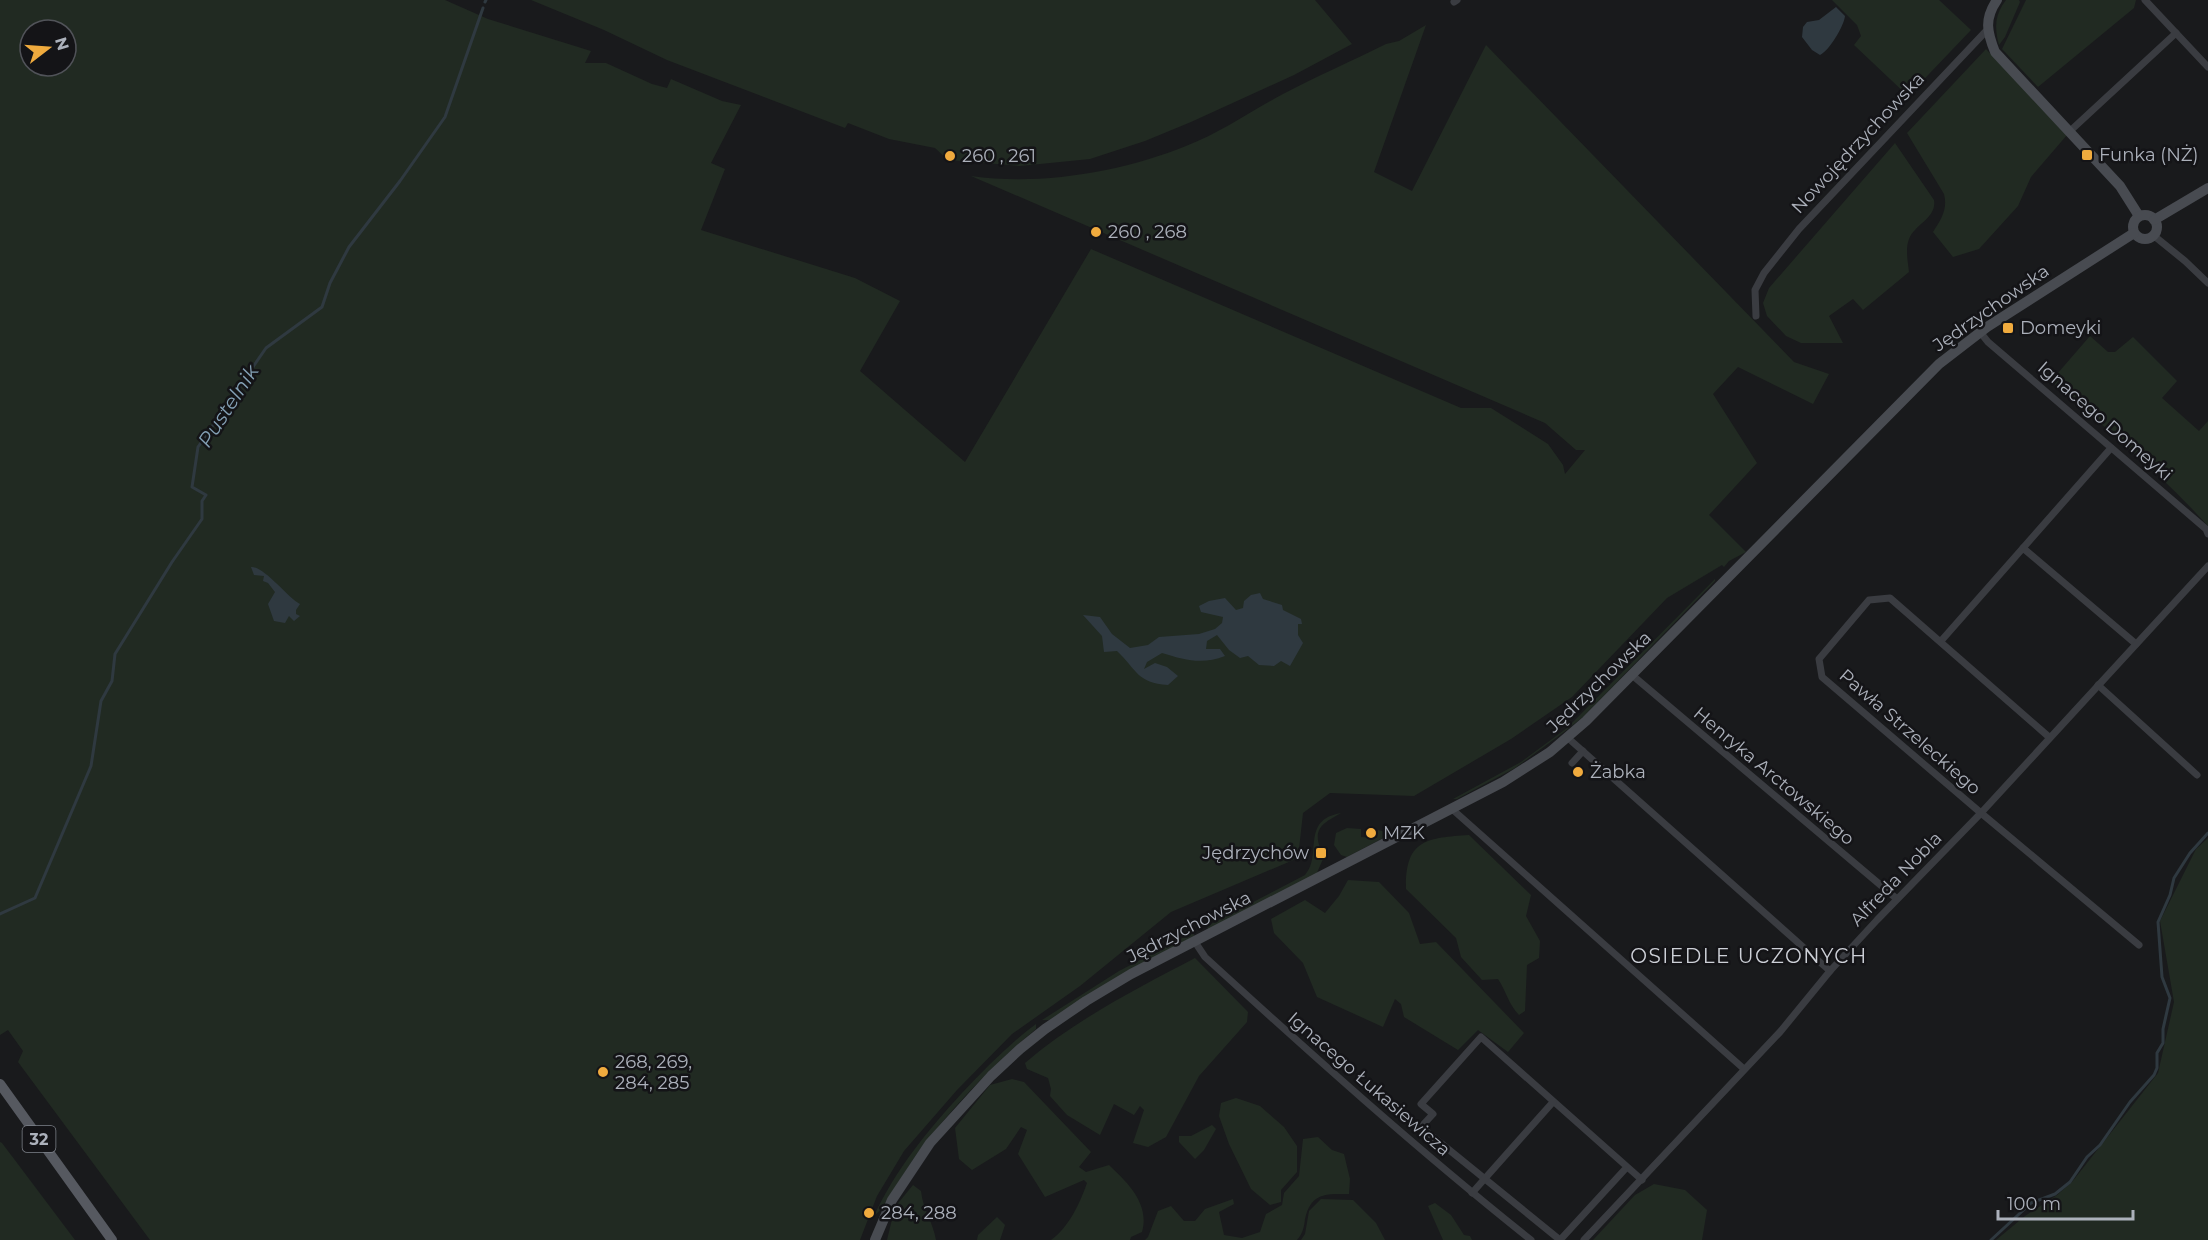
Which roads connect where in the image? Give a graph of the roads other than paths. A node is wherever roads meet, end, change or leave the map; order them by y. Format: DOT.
graph roads {
  1 [pos="1998,0"];
  2 [pos="2145,0"];
  3 [pos="1988,29"];
  4 [pos="2176,33"];
  5 [pos="2208,67"];
  6 [pos="2069,132"];
  7 [pos="2208,188"];
  8 [pos="2139,216"];
  9 [pos="2154,220"];
  10 [pos="2134,233"];
  11 [pos="2153,235"];
  12 [pos="2208,283"];
  13 [pos="1756,316"];
  14 [pos="1980,332"];
  15 [pos="2111,448"];
  16 [pos="2208,534"];
  17 [pos="2023,548"];
  18 [pos="2208,566"];
  19 [pos="1941,641"];
  20 [pos="2136,644"];
  21 [pos="1632,675"];
  22 [pos="2098,685"];
  23 [pos="2049,737"];
  24 [pos="1568,738"];
  25 [pos="1583,751"];
  26 [pos="1572,763"];
  27 [pos="2197,775"];
  28 [pos="1452,809"];
  29 [pos="1981,813"];
  30 [pos="1897,899"];
  31 [pos="1195,942"];
  32 [pos="2139,945"];
  33 [pos="1830,971"];
  34 [pos="1744,1069"];
  35 [pos="0,1084"];
  36 [pos="1553,1102"];
  37 [pos="1627,1167"];
  38 [pos="1484,1179"];
  39 [pos="1642,1180"];
  40 [pos="1472,1193"];
  41 [pos="112,1240"];
  42 [pos="875,1240"];
  43 [pos="1531,1240"];
  44 [pos="1584,1240"];
  1 -- 3 [label="main road, Nowojędrzychowska"];
  2 -- 4 [label="street"];
  3 -- 6 [label="main road"];
  3 -- 13 [label="street, Nowojędrzychowska"];
  4 -- 5 [label="street"];
  4 -- 6 [label="street"];
  6 -- 8 [label="main road"];
  7 -- 9 [label="main road"];
  8 -- 9 [label="main road"];
  8 -- 10 [label="main road"];
  9 -- 11 [label="main road"];
  10 -- 11 [label="main road"];
  10 -- 14 [label="main road, Jędrzychowska"];
  11 -- 12 [label="street"];
  14 -- 15 [label="street, Ignacego Domeyki"];
  14 -- 21 [label="main road, Jędrzychowska"];
  15 -- 16 [label="street, Ignacego Domeyki"];
  15 -- 17 [label="street"];
  17 -- 19 [label="street"];
  17 -- 20 [label="street"];
  18 -- 20 [label="street, Alfreda Nobla"];
  19 -- 23 [label="street, Pawła Strzeleckiego"];
  19 -- 29 [label="street, Pawła Strzeleckiego"];
  20 -- 22 [label="street, Alfreda Nobla"];
  21 -- 24 [label="main road, Jędrzychowska"];
  21 -- 30 [label="street, Henryka Arctowskiego"];
  22 -- 23 [label="street, Alfreda Nobla"];
  22 -- 27 [label="street"];
  23 -- 29 [label="street, Alfreda Nobla"];
  24 -- 25 [label="street"];
  24 -- 28 [label="main road, Jędrzychowska"];
  25 -- 26 [label="street"];
  25 -- 33 [label="street"];
  28 -- 31 [label="main road, Jędrzychowska"];
  28 -- 34 [label="street"];
  29 -- 30 [label="street, Alfreda Nobla"];
  29 -- 32 [label="street"];
  30 -- 33 [label="street, Alfreda Nobla"];
  31 -- 40 [label="street, Ignacego Łukasiewicza"];
  31 -- 42 [label="main road, Jędrzychowska"];
  33 -- 34 [label="street, Alfreda Nobla"];
  34 -- 39 [label="street, Alfreda Nobla"];
  35 -- 41 [label="main road, 32"];
  36 -- 37 [label="street"];
  36 -- 38 [label="street"];
  36 -- 38 [label="street"];
  37 -- 38 [label="street"];
  37 -- 39 [label="street"];
  38 -- 40 [label="street"];
  39 -- 44 [label="street, Alfreda Nobla"];
  40 -- 43 [label="street, Ignacego Łukasiewicza"];
}
